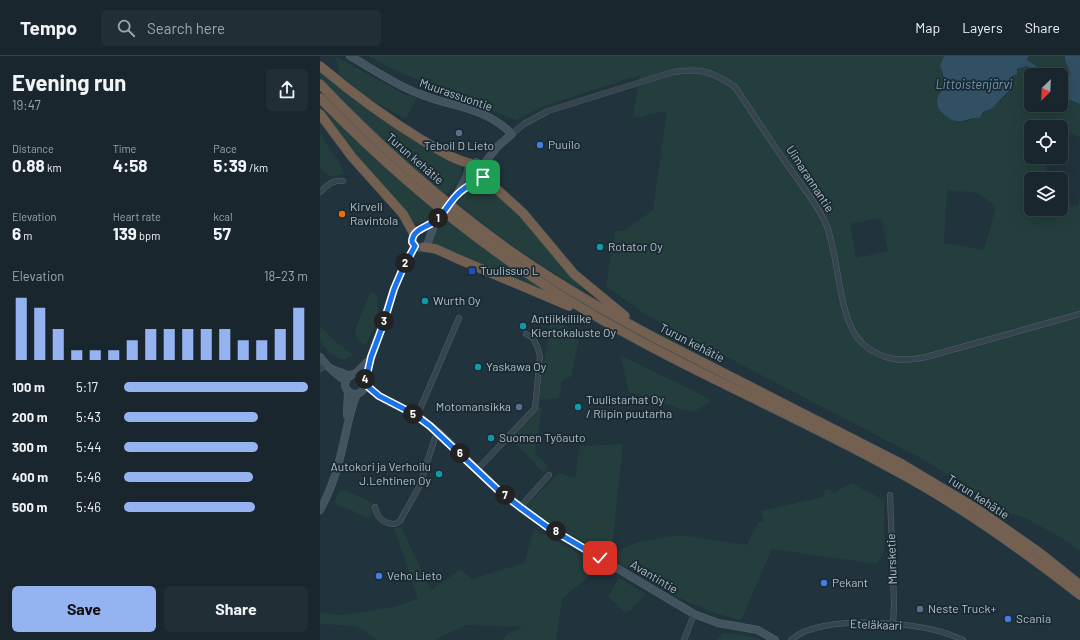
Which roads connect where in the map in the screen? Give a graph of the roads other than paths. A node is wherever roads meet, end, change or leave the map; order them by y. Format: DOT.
graph roads {
  1 [pos="350,56"];
  2 [pos="320,66"];
  3 [pos="320,84"];
  4 [pos="320,98"];
  5 [pos="320,114"];
  6 [pos="512,134"];
  7 [pos="472,164"];
  8 [pos="483,165"];
  9 [pos="485,175"];
  10 [pos="343,181"];
  11 [pos="320,192"];
  12 [pos="457,194"];
  13 [pos="436,220"];
  14 [pos="414,234"];
  15 [pos="420,247"];
  16 [pos="1080,314"];
  17 [pos="459,318"];
  18 [pos="605,322"];
  19 [pos="526,334"];
  20 [pos="657,339"];
  21 [pos="320,357"];
  22 [pos="371,357"];
  23 [pos="326,368"];
  24 [pos="351,377"];
  25 [pos="364,382"];
  26 [pos="348,391"];
  27 [pos="359,393"];
  28 [pos="379,396"];
  29 [pos="417,416"];
  30 [pos="348,419"];
  31 [pos="439,433"];
  32 [pos="477,470"];
  33 [pos="549,475"];
  34 [pos="890,495"];
  35 [pos="375,507"];
  36 [pos="520,507"];
  37 [pos="320,510"];
  38 [pos="1032,559"];
  39 [pos="1080,584"];
  40 [pos="1080,595"];
  41 [pos="1080,600"];
  42 [pos="694,614"];
  43 [pos="893,624"];
  44 [pos="684,640"];
  45 [pos="774,640"];
  46 [pos="791,640"];
  47 [pos="962,640"];
  1 -- 6 [label="street, Muurassuontie"];
  2 -- 7 [label="highway"];
  3 -- 20 [label="highway, Turun kehätie"];
  4 -- 18 [label="highway, Turun kehätie"];
  5 -- 14 [label="highway"];
  6 -- 8 [label="street, Uimarannantie"];
  6 -- 16 [label="street, Uimarannantie"];
  7 -- 8 [label="street"];
  7 -- 12 [label="street"];
  8 -- 9 [label="street"];
  9 -- 12 [label="street"];
  9 -- 20 [label="highway"];
  10 -- 11 [label="street"];
  12 -- 13 [label="street, bridge"];
  13 -- 14 [label="street"];
  13 -- 15 [label="street"];
  14 -- 15 [label="street"];
  15 -- 18 [label="highway"];
  15 -- 22 [label="street"];
  17 -- 29 [label="street"];
  18 -- 38 [label="highway, Turun kehätie"];
  19 -- 32 [label="street"];
  20 -- 39 [label="highway, Turun kehätie"];
  21 -- 23 [label="street"];
  22 -- 24 [label="street"];
  22 -- 25 [label="street"];
  23 -- 24 [label="street"];
  24 -- 25 [label="street"];
  24 -- 26 [label="street"];
  25 -- 27 [label="street"];
  25 -- 28 [label="street, Avantintie"];
  26 -- 27 [label="street"];
  26 -- 30 [label="street"];
  27 -- 28 [label="street, Avantintie"];
  27 -- 30 [label="street"];
  28 -- 29 [label="street, Avantintie"];
  29 -- 31 [label="street, Avantintie"];
  30 -- 37 [label="street"];
  31 -- 32 [label="street, Avantintie"];
  31 -- 35 [label="street"];
  32 -- 36 [label="street, Avantintie"];
  33 -- 36 [label="street"];
  34 -- 43 [label="street, Mursketie"];
  36 -- 42 [label="street, Avantintie"];
  38 -- 40 [label="highway, Turun kehätie"];
  38 -- 41 [label="highway"];
  42 -- 44 [label="street"];
  42 -- 45 [label="street, Avantintie"];
  43 -- 46 [label="street, Eteläkaari"];
  43 -- 47 [label="street, Eteläkaari"];
}
